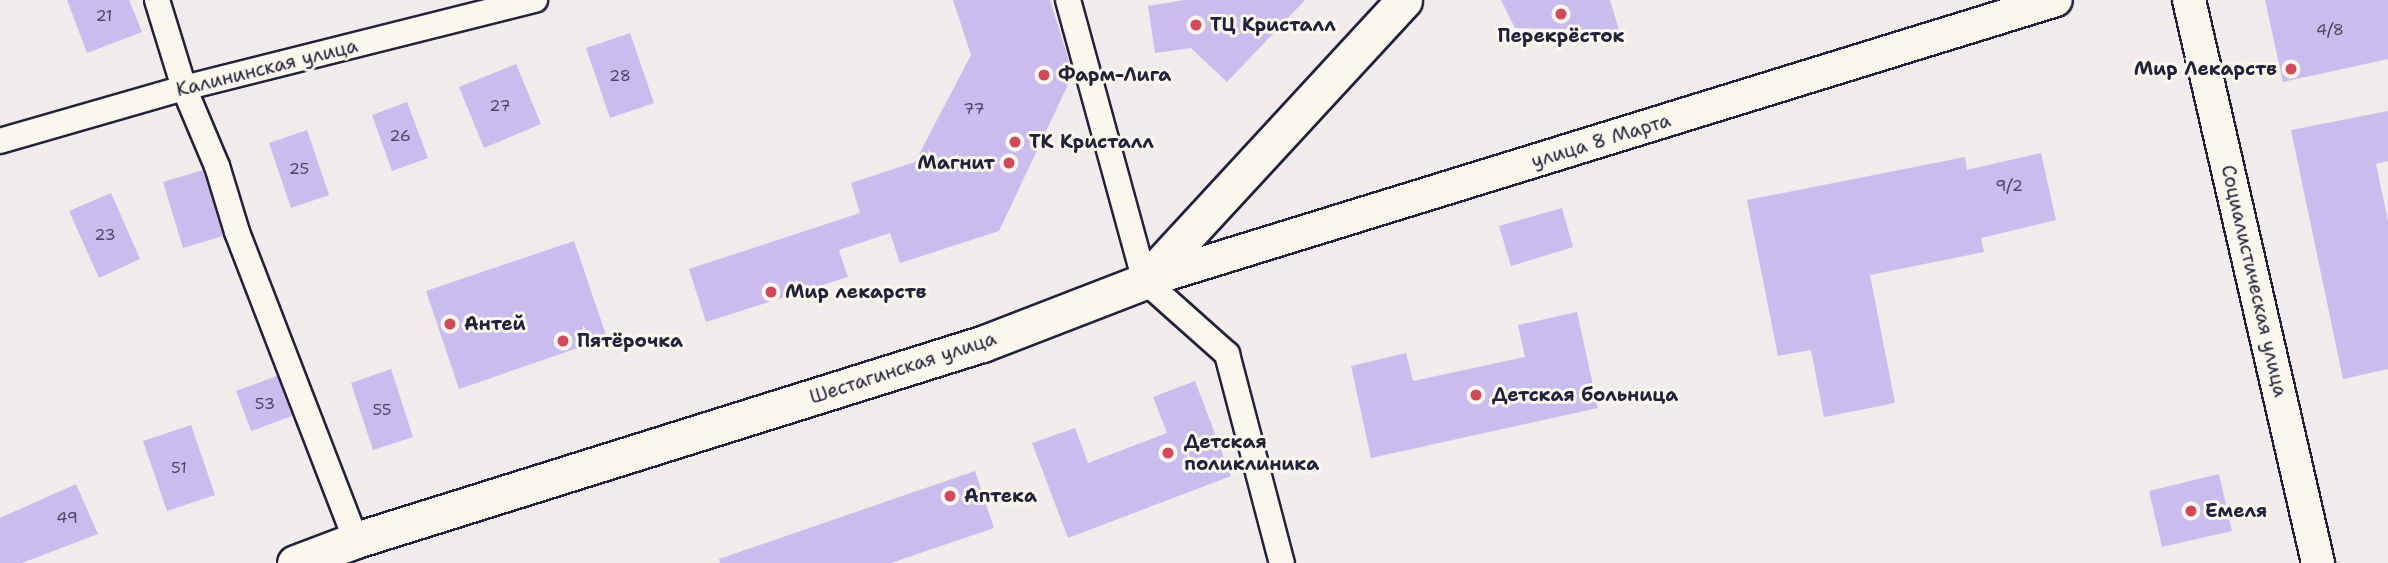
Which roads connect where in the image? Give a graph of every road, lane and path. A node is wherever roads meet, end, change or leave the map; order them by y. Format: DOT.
graph roads {
  1 [pos="157,0"];
  2 [pos="535,0"];
  3 [pos="1068,0"];
  4 [pos="1404,0"];
  5 [pos="2056,0"];
  6 [pos="2189,0"];
  7 [pos="184,88"];
  8 [pos="0,141"];
  9 [pos="1145,281"];
  10 [pos="356,540"];
  11 [pos="295,563"];
  12 [pos="1282,563"];
  13 [pos="2318,563"];
  1 -- 7 [label="street"];
  2 -- 7 [label="street, Калининская улица"];
  3 -- 9 [label="street"];
  4 -- 9 [label="main road, Шестагинская улица"];
  5 -- 9 [label="street, улица 8 Марта"];
  6 -- 13 [label="street, Социалистическая улица"];
  7 -- 8 [label="street, Калининская улица"];
  7 -- 10 [label="street"];
  9 -- 10 [label="main road, Шестагинская улица"];
  9 -- 12 [label="street"];
  10 -- 11 [label="main road, Шестагинская улица"];
}
